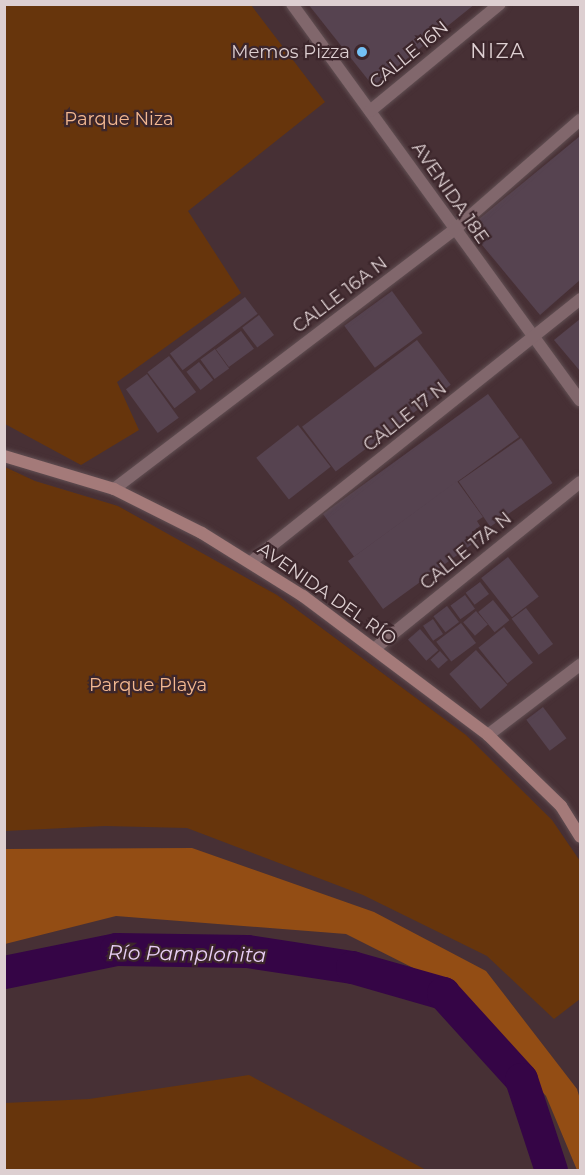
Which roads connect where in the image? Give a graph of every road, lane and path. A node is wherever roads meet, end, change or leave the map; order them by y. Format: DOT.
graph roads {
  1 [pos="292,4"];
  2 [pos="500,4"];
  3 [pos="370,111"];
  4 [pos="580,120"];
  5 [pos="453,231"];
  6 [pos="580,299"];
  7 [pos="535,338"];
  8 [pos="580,401"];
  9 [pos="4,456"];
  10 [pos="580,482"];
  11 [pos="114,489"];
  12 [pos="250,562"];
  13 [pos="374,649"];
  14 [pos="580,665"];
  15 [pos="488,735"];
  16 [pos="580,836"];
  1 -- 3 [label="street, AVENIDA 18E"];
  2 -- 3 [label="street, CALLE 16N"];
  3 -- 5 [label="street, AVENIDA 18E"];
  4 -- 5 [label="street, CALLE 16A N"];
  5 -- 7 [label="street, AVENIDA 18E"];
  5 -- 11 [label="street, CALLE 16A N"];
  6 -- 7 [label="street, CALLE 17 N"];
  7 -- 8 [label="street, AVENIDA 18E"];
  7 -- 12 [label="street, CALLE 17 N"];
  9 -- 11 [label="main road, AVENIDA DEL RÍO"];
  10 -- 13 [label="street, CALLE 17A N"];
  11 -- 12 [label="main road, AVENIDA DEL RÍO"];
  12 -- 13 [label="main road, AVENIDA DEL RÍO"];
  13 -- 15 [label="main road, AVENIDA DEL RÍO"];
  14 -- 15 [label="street"];
  15 -- 16 [label="main road, AVENIDA DEL RÍO"];
}
